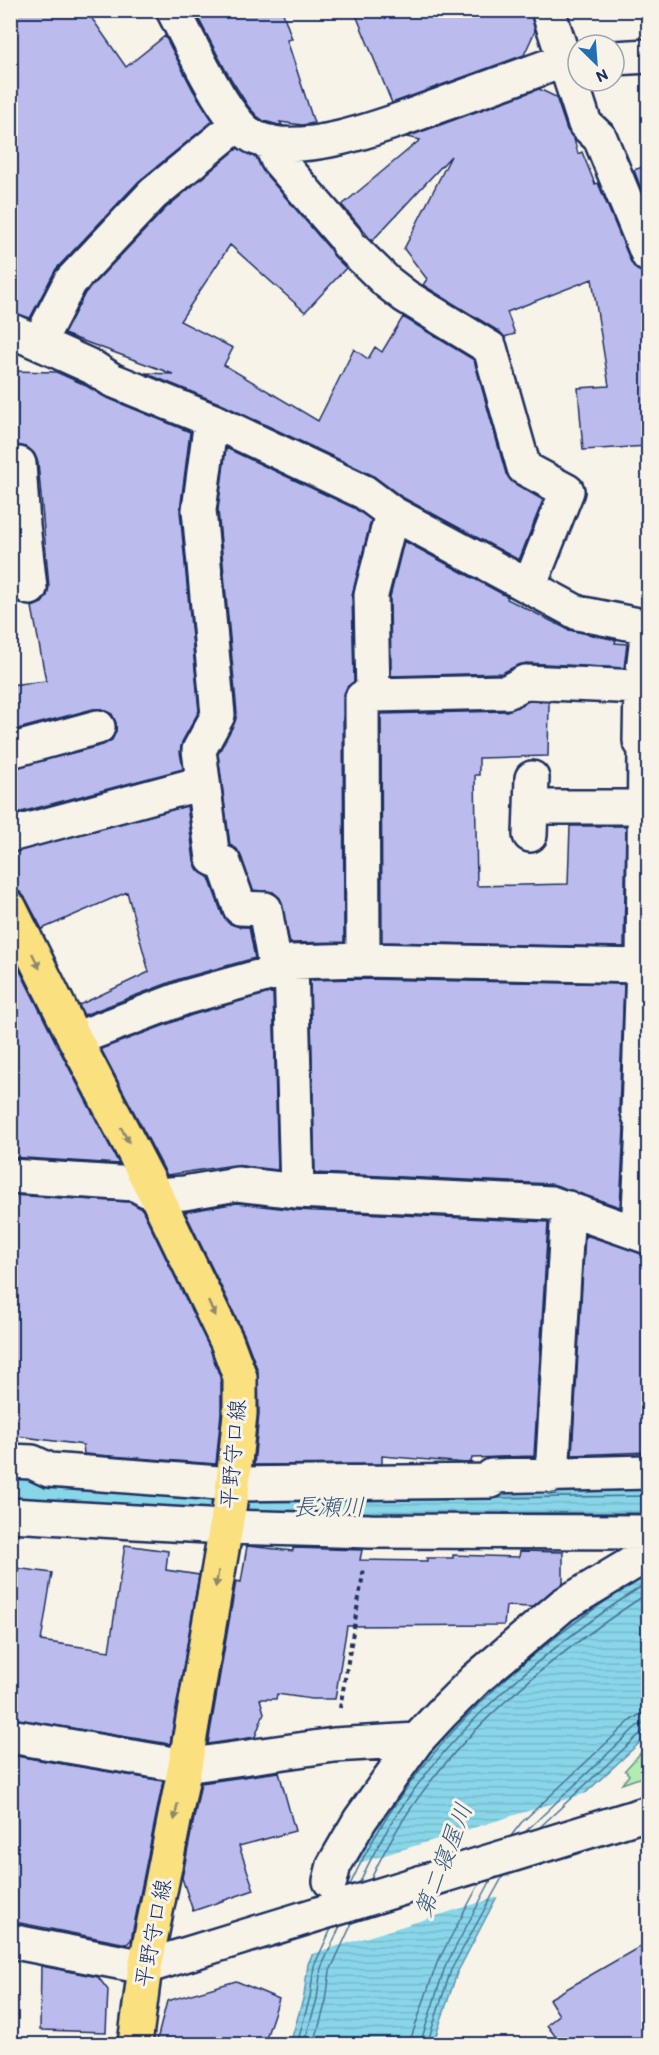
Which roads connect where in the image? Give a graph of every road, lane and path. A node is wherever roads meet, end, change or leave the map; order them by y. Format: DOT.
graph roads {
  1 [pos="173,10"];
  2 [pos="548,10"];
  3 [pos="566,49"];
  4 [pos="648,56"];
  5 [pos="626,57"];
  6 [pos="566,62"];
  7 [pos="578,93"];
  8 [pos="238,124"];
  9 [pos="270,142"];
  10 [pos="648,255"];
  11 [pos="25,336"];
  12 [pos="211,420"];
  13 [pos="20,464"];
  14 [pos="392,513"];
  15 [pos="17,524"];
  16 [pos="529,587"];
  17 [pos="30,588"];
  18 [pos="648,628"];
  19 [pos="641,687"];
  20 [pos="373,695"];
  21 [pos="98,727"];
  22 [pos="10,751"];
  23 [pos="202,783"];
  24 [pos="531,807"];
  25 [pos="645,807"];
  26 [pos="10,835"];
  27 [pos="10,908"];
  28 [pos="363,960"];
  29 [pos="643,966"];
  30 [pos="284,967"];
  31 [pos="75,1040"];
  32 [pos="10,1176"];
  33 [pos="297,1191"];
  34 [pos="156,1195"];
  35 [pos="568,1208"];
  36 [pos="643,1235"];
  37 [pos="10,1461"];
  38 [pos="648,1472"];
  39 [pos="552,1476"];
  40 [pos="482,1484"];
  41 [pos="229,1506"];
  42 [pos="10,1515"];
  43 [pos="482,1528"];
  44 [pos="370,1532"];
  45 [pos="648,1532"];
  46 [pos="648,1554"];
  47 [pos="10,1736"];
  48 [pos="417,1740"];
  49 [pos="334,1745"];
  50 [pos="185,1766"];
  51 [pos="648,1813"];
  52 [pos="330,1881"];
  53 [pos="10,1941"];
  54 [pos="145,1967"];
  55 [pos="135,2044"];
  1 -- 8 [label="street"];
  2 -- 3 [label="street"];
  4 -- 5 [label="street"];
  6 -- 9 [label="street"];
  7 -- 10 [label="street"];
  8 -- 9 [label="street"];
  8 -- 11 [label="street"];
  9 -- 16 [label="street"];
  11 -- 12 [label="street"];
  12 -- 14 [label="street"];
  12 -- 23 [label="street"];
  13 -- 15 [label="street"];
  14 -- 16 [label="street"];
  14 -- 20 [label="street"];
  15 -- 17 [label="street"];
  16 -- 18 [label="street"];
  18 -- 19 [label="street"];
  19 -- 20 [label="street"];
  19 -- 25 [label="street"];
  20 -- 28 [label="street"];
  21 -- 22 [label="street"];
  23 -- 26 [label="street"];
  23 -- 30 [label="street"];
  24 -- 25 [label="street"];
  25 -- 29 [label="street"];
  27 -- 31 [label="main road, 平野守口線, one-way"];
  28 -- 29 [label="street"];
  28 -- 30 [label="street"];
  29 -- 36 [label="street"];
  30 -- 31 [label="street"];
  30 -- 33 [label="street"];
  31 -- 34 [label="main road, 平野守口線, one-way"];
  32 -- 34 [label="street"];
  33 -- 34 [label="street"];
  33 -- 35 [label="street"];
  34 -- 41 [label="main road, 平野守口線, one-way"];
  35 -- 36 [label="street"];
  35 -- 39 [label="street"];
  37 -- 41 [label="street"];
  38 -- 39 [label="street"];
  39 -- 40 [label="street"];
  40 -- 41 [label="street"];
  40 -- 43 [label="street"];
  41 -- 42 [label="street"];
  41 -- 44 [label="street"];
  41 -- 50 [label="main road, 平野守口線, one-way"];
  43 -- 44 [label="street"];
  43 -- 45 [label="street"];
  44 -- 49 [label="path"];
  46 -- 48 [label="street"];
  47 -- 50 [label="street"];
  48 -- 49 [label="street"];
  48 -- 52 [label="street"];
  49 -- 50 [label="street"];
  50 -- 54 [label="main road, 平野守口線, one-way"];
  51 -- 54 [label="street"];
  53 -- 54 [label="street"];
  54 -- 55 [label="main road, 平野守口線"];
}
